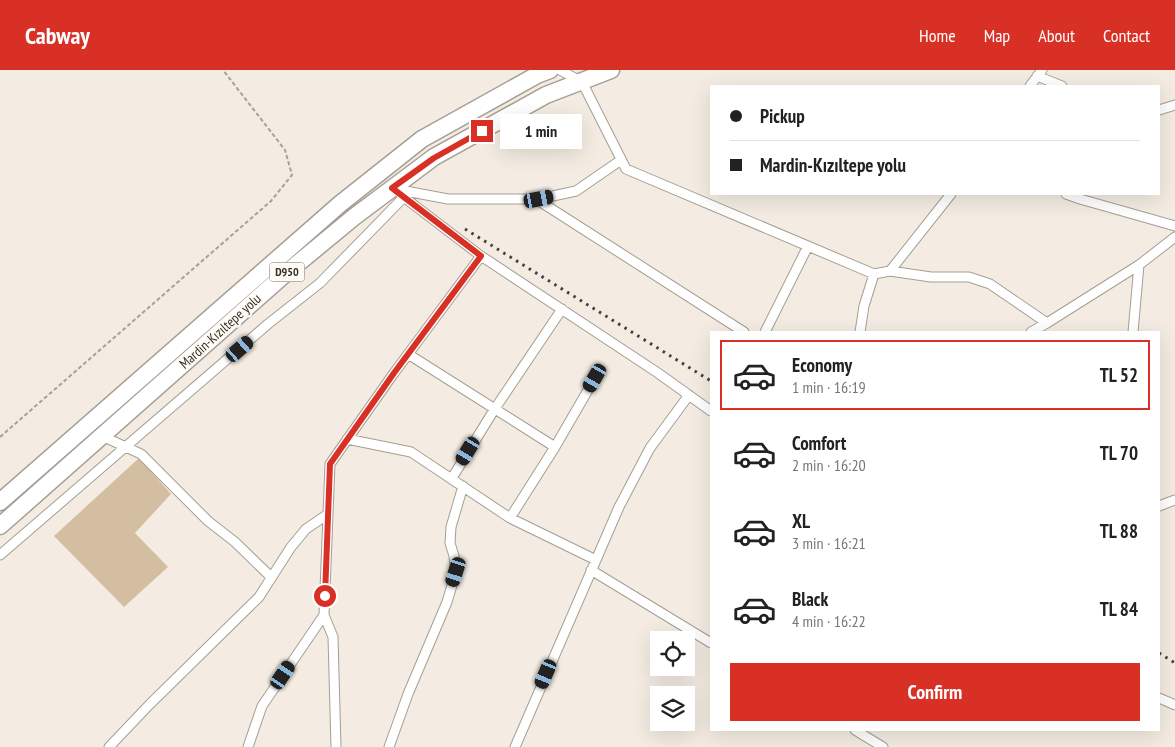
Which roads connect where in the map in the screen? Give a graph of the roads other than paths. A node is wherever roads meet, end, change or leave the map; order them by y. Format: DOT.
graph roads {
  1 [pos="550,70"];
  2 [pos="560,70"];
  3 [pos="611,70"];
  4 [pos="1039,73"];
  5 [pos="582,82"];
  6 [pos="1031,85"];
  7 [pos="1060,85"];
  8 [pos="1175,105"];
  9 [pos="1160,110"];
  10 [pos="621,160"];
  11 [pos="398,193"];
  12 [pos="950,195"];
  13 [pos="1069,195"];
  14 [pos="536,199"];
  15 [pos="1175,226"];
  16 [pos="1175,237"];
  17 [pos="808,246"];
  18 [pos="481,256"];
  19 [pos="1139,265"];
  20 [pos="890,271"];
  21 [pos="874,274"];
  22 [pos="562,309"];
  23 [pos="1044,327"];
  24 [pos="742,331"];
  25 [pos="766,331"];
  26 [pos="860,331"];
  27 [pos="1134,331"];
  28 [pos="408,354"];
  29 [pos="595,378"];
  30 [pos="688,396"];
  31 [pos="494,410"];
  32 [pos="710,411"];
  33 [pos="102,436"];
  34 [pos="347,440"];
  35 [pos="555,447"];
  36 [pos="127,448"];
  37 [pos="452,478"];
  38 [pos="464,486"];
  39 [pos="1175,500"];
  40 [pos="0,502"];
  41 [pos="1160,506"];
  42 [pos="328,514"];
  43 [pos="510,518"];
  44 [pos="0,526"];
  45 [pos="0,555"];
  46 [pos="596,560"];
  47 [pos="591,570"];
  48 [pos="271,576"];
  49 [pos="324,615"];
  50 [pos="710,642"];
  51 [pos="1160,698"];
  52 [pos="1175,705"];
  53 [pos="857,731"];
  54 [pos="110,747"];
  55 [pos="248,747"];
  56 [pos="336,747"];
  57 [pos="389,747"];
  58 [pos="515,747"];
  59 [pos="883,747"];
  1 -- 40 [label="highway, Mardin-Kızıltepe yolu / D950"];
  2 -- 5 [label="street"];
  3 -- 5 [label="highway, Mardin-Kızıltepe yolu / D950"];
  4 -- 6 [label="street"];
  4 -- 7 [label="street"];
  5 -- 10 [label="street"];
  5 -- 11 [label="highway, Mardin-Kızıltepe yolu / D950"];
  8 -- 9 [label="street"];
  10 -- 14 [label="street"];
  10 -- 17 [label="street"];
  11 -- 14 [label="street"];
  11 -- 18 [label="street"];
  11 -- 33 [label="highway, Mardin-Kızıltepe yolu / D950"];
  11 -- 36 [label="street"];
  12 -- 20 [label="street"];
  13 -- 15 [label="street"];
  14 -- 24 [label="street"];
  16 -- 19 [label="street"];
  17 -- 21 [label="street"];
  17 -- 25 [label="street"];
  18 -- 22 [label="street"];
  18 -- 28 [label="street"];
  19 -- 23 [label="street"];
  19 -- 27 [label="street"];
  20 -- 21 [label="street"];
  20 -- 23 [label="street"];
  21 -- 26 [label="street"];
  22 -- 30 [label="street"];
  22 -- 31 [label="street"];
  28 -- 31 [label="street"];
  28 -- 34 [label="street"];
  29 -- 35 [label="street"];
  30 -- 32 [label="street"];
  30 -- 46 [label="street"];
  31 -- 35 [label="street"];
  31 -- 37 [label="street"];
  33 -- 36 [label="street"];
  33 -- 44 [label="highway, Mardin-Kızıltepe yolu / D950"];
  34 -- 37 [label="street"];
  34 -- 42 [label="street"];
  35 -- 43 [label="street"];
  36 -- 45 [label="street"];
  36 -- 48 [label="street"];
  37 -- 38 [label="street"];
  38 -- 43 [label="street"];
  38 -- 57 [label="street"];
  39 -- 41 [label="street"];
  42 -- 48 [label="street"];
  42 -- 49 [label="street"];
  43 -- 46 [label="street"];
  46 -- 47 [label="street"];
  47 -- 50 [label="street"];
  47 -- 58 [label="street"];
  48 -- 54 [label="street"];
  49 -- 55 [label="street"];
  49 -- 56 [label="street"];
  51 -- 52 [label="street"];
  53 -- 59 [label="street"];
}
